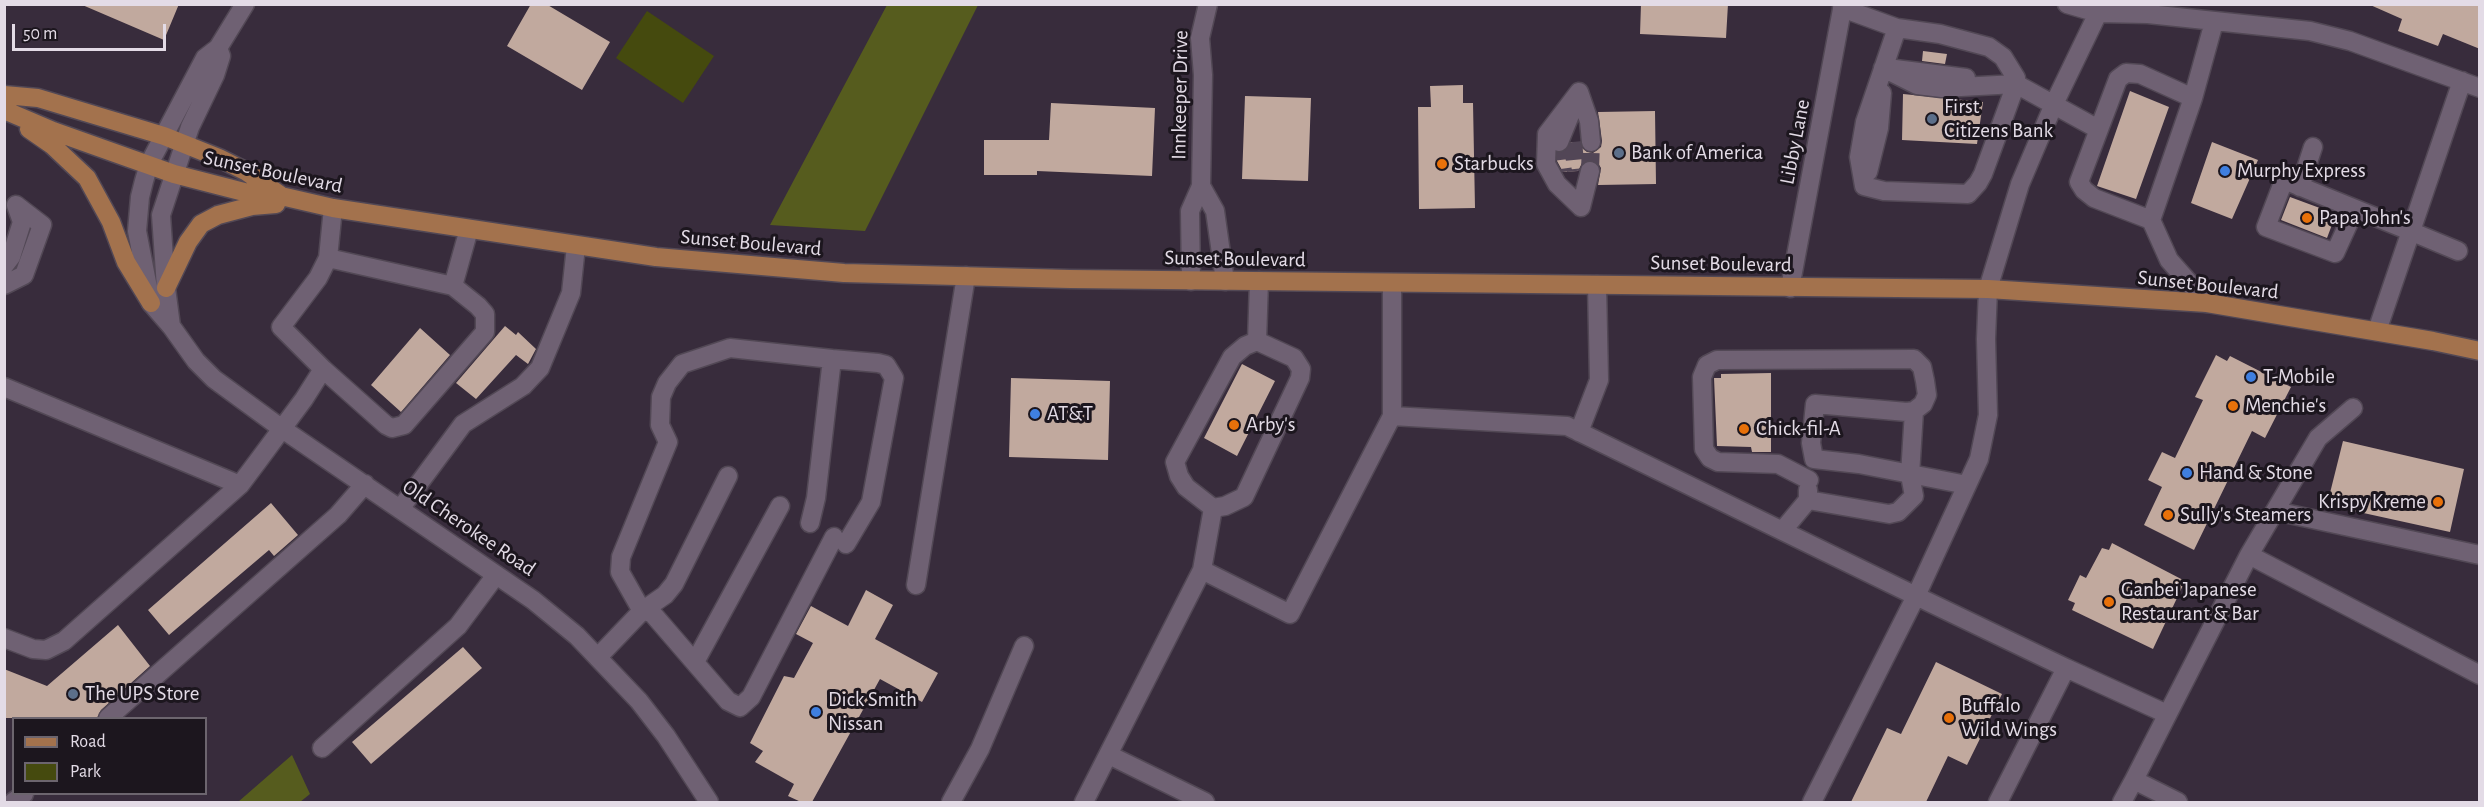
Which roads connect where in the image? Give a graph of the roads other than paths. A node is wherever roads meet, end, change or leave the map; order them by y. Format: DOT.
graph roads {
  1 [pos="245,4"];
  2 [pos="1208,4"];
  3 [pos="2067,4"];
  4 [pos="1843,6"];
  5 [pos="2098,13"];
  6 [pos="2214,22"];
  7 [pos="1897,28"];
  8 [pos="218,48"];
  9 [pos="1883,68"];
  10 [pos="2462,81"];
  11 [pos="2016,84"];
  12 [pos="2480,88"];
  13 [pos="4,95"];
  14 [pos="2193,98"];
  15 [pos="2054,104"];
  16 [pos="4,112"];
  17 [pos="2098,129"];
  18 [pos="165,136"];
  19 [pos="1576,142"];
  20 [pos="186,145"];
  21 [pos="2313,147"];
  22 [pos="149,164"];
  23 [pos="1578,171"];
  24 [pos="174,174"];
  25 [pos="1201,186"];
  26 [pos="2300,187"];
  27 [pos="281,196"];
  28 [pos="303,202"];
  29 [pos="8,207"];
  30 [pos="333,208"];
  31 [pos="2355,209"];
  32 [pos="2151,220"];
  33 [pos="469,229"];
  34 [pos="2410,231"];
  35 [pos="4,237"];
  36 [pos="576,246"];
  37 [pos="2458,251"];
  38 [pos="328,258"];
  39 [pos="4,266"];
  40 [pos="966,276"];
  41 [pos="1191,281"];
  42 [pos="1225,281"];
  43 [pos="1259,281"];
  44 [pos="1392,283"];
  45 [pos="4,285"];
  46 [pos="1597,285"];
  47 [pos="453,286"];
  48 [pos="166,288"];
  49 [pos="1790,288"];
  50 [pos="1988,289"];
  51 [pos="151,303"];
  52 [pos="2207,303"];
  53 [pos="171,326"];
  54 [pos="2377,331"];
  55 [pos="1257,341"];
  56 [pos="2480,351"];
  57 [pos="832,360"];
  58 [pos="323,369"];
  59 [pos="4,387"];
  60 [pos="2353,408"];
  61 [pos="1914,411"];
  62 [pos="1392,416"];
  63 [pos="281,428"];
  64 [pos="1580,432"];
  65 [pos="1814,459"];
  66 [pos="1910,475"];
  67 [pos="728,476"];
  68 [pos="1809,480"];
  69 [pos="365,484"];
  70 [pos="240,485"];
  71 [pos="1967,485"];
  72 [pos="1808,500"];
  73 [pos="780,506"];
  74 [pos="1213,508"];
  75 [pos="400,509"];
  76 [pos="2275,511"];
  77 [pos="810,523"];
  78 [pos="1783,530"];
  79 [pos="2478,549"];
  80 [pos="2249,555"];
  81 [pos="1202,570"];
  82 [pos="496,575"];
  83 [pos="916,585"];
  84 [pos="1916,596"];
  85 [pos="642,611"];
  86 [pos="4,638"];
  87 [pos="1024,646"];
  88 [pos="598,657"];
  89 [pos="695,662"];
  90 [pos="2066,668"];
  91 [pos="2480,675"];
  92 [pos="2167,714"];
  93 [pos="109,717"];
  94 [pos="322,748"];
  95 [pos="1108,755"];
  96 [pos="2134,780"];
  97 [pos="709,802"];
  98 [pos="951,802"];
  99 [pos="1084,802"];
  100 [pos="1205,802"];
  101 [pos="1812,802"];
  102 [pos="1998,802"];
  103 [pos="2122,802"];
  104 [pos="2178,802"];
  1 -- 8 [label="street"];
  2 -- 25 [label="street, Innkeeper Drive"];
  3 -- 5 [label="street"];
  4 -- 7 [label="street"];
  4 -- 49 [label="street, Libby Lane"];
  5 -- 6 [label="street"];
  5 -- 15 [label="street"];
  6 -- 10 [label="street"];
  6 -- 14 [label="street"];
  7 -- 9 [label="street"];
  7 -- 11 [label="street"];
  8 -- 18 [label="street"];
  8 -- 20 [label="street, Old Cherokee Road"];
  9 -- 11 [label="street"];
  9 -- 11 [label="street"];
  10 -- 12 [label="street"];
  10 -- 34 [label="street"];
  11 -- 15 [label="street"];
  13 -- 18 [label="main road"];
  14 -- 17 [label="street"];
  14 -- 32 [label="street"];
  15 -- 17 [label="street"];
  15 -- 50 [label="street"];
  16 -- 22 [label="main road, Sunset Boulevard"];
  16 -- 51 [label="main road"];
  17 -- 32 [label="street"];
  18 -- 20 [label="main road"];
  18 -- 22 [label="street"];
  19 -- 23 [label="street"];
  20 -- 24 [label="street, Old Cherokee Road"];
  20 -- 27 [label="main road"];
  21 -- 26 [label="street"];
  22 -- 24 [label="main road, Sunset Boulevard"];
  22 -- 51 [label="street"];
  24 -- 27 [label="main road, Sunset Boulevard"];
  24 -- 48 [label="street, Old Cherokee Road"];
  25 -- 41 [label="street, Innkeeper Drive"];
  25 -- 42 [label="street, Innkeeper Drive"];
  26 -- 31 [label="street"];
  26 -- 31 [label="street"];
  27 -- 28 [label="main road, Sunset Boulevard"];
  28 -- 30 [label="main road, Sunset Boulevard"];
  28 -- 48 [label="main road"];
  29 -- 35 [label="street"];
  29 -- 39 [label="street"];
  29 -- 45 [label="street"];
  30 -- 33 [label="main road, Sunset Boulevard"];
  30 -- 38 [label="street"];
  31 -- 34 [label="street"];
  32 -- 52 [label="street"];
  33 -- 36 [label="main road, Sunset Boulevard"];
  33 -- 47 [label="street"];
  34 -- 37 [label="street"];
  34 -- 54 [label="street"];
  36 -- 40 [label="main road, Sunset Boulevard"];
  36 -- 75 [label="street"];
  38 -- 47 [label="street"];
  38 -- 58 [label="street"];
  40 -- 41 [label="main road, Sunset Boulevard"];
  40 -- 83 [label="street"];
  41 -- 42 [label="main road, Sunset Boulevard"];
  42 -- 43 [label="main road, Sunset Boulevard"];
  43 -- 44 [label="main road, Sunset Boulevard"];
  43 -- 55 [label="street"];
  44 -- 46 [label="main road, Sunset Boulevard"];
  44 -- 62 [label="street"];
  46 -- 49 [label="main road, Sunset Boulevard"];
  46 -- 64 [label="street"];
  47 -- 58 [label="street"];
  48 -- 53 [label="street, Old Cherokee Road"];
  49 -- 50 [label="main road, Sunset Boulevard"];
  50 -- 52 [label="main road, Sunset Boulevard"];
  50 -- 71 [label="street"];
  51 -- 53 [label="street, Old Cherokee Road"];
  52 -- 54 [label="main road, Sunset Boulevard"];
  53 -- 63 [label="street, Old Cherokee Road"];
  54 -- 56 [label="main road, Sunset Boulevard"];
  55 -- 74 [label="street"];
  55 -- 74 [label="street"];
  57 -- 77 [label="street"];
  57 -- 85 [label="street"];
  57 -- 89 [label="street"];
  58 -- 63 [label="street"];
  59 -- 70 [label="street"];
  60 -- 76 [label="street"];
  61 -- 65 [label="street"];
  61 -- 66 [label="street"];
  61 -- 68 [label="street"];
  62 -- 64 [label="street"];
  62 -- 81 [label="street"];
  63 -- 69 [label="street, Old Cherokee Road"];
  63 -- 70 [label="street"];
  64 -- 78 [label="street"];
  65 -- 66 [label="street"];
  65 -- 68 [label="street"];
  66 -- 71 [label="street"];
  66 -- 72 [label="street"];
  67 -- 85 [label="street"];
  68 -- 72 [label="street"];
  69 -- 75 [label="street, Old Cherokee Road"];
  69 -- 93 [label="street"];
  70 -- 86 [label="street"];
  71 -- 84 [label="street"];
  72 -- 78 [label="street"];
  73 -- 89 [label="street"];
  74 -- 81 [label="street"];
  75 -- 82 [label="street, Old Cherokee Road"];
  76 -- 79 [label="street"];
  76 -- 80 [label="street"];
  78 -- 84 [label="street"];
  80 -- 91 [label="street"];
  80 -- 92 [label="street"];
  81 -- 95 [label="street"];
  82 -- 88 [label="street, Old Cherokee Road"];
  82 -- 94 [label="street"];
  84 -- 90 [label="street"];
  84 -- 101 [label="street"];
  85 -- 88 [label="street"];
  85 -- 89 [label="street"];
  87 -- 98 [label="street"];
  88 -- 97 [label="street, Old Cherokee Road"];
  90 -- 92 [label="street"];
  90 -- 102 [label="street"];
  92 -- 96 [label="street"];
  95 -- 99 [label="street"];
  95 -- 100 [label="street"];
  96 -- 103 [label="street"];
  96 -- 104 [label="street"];
}
